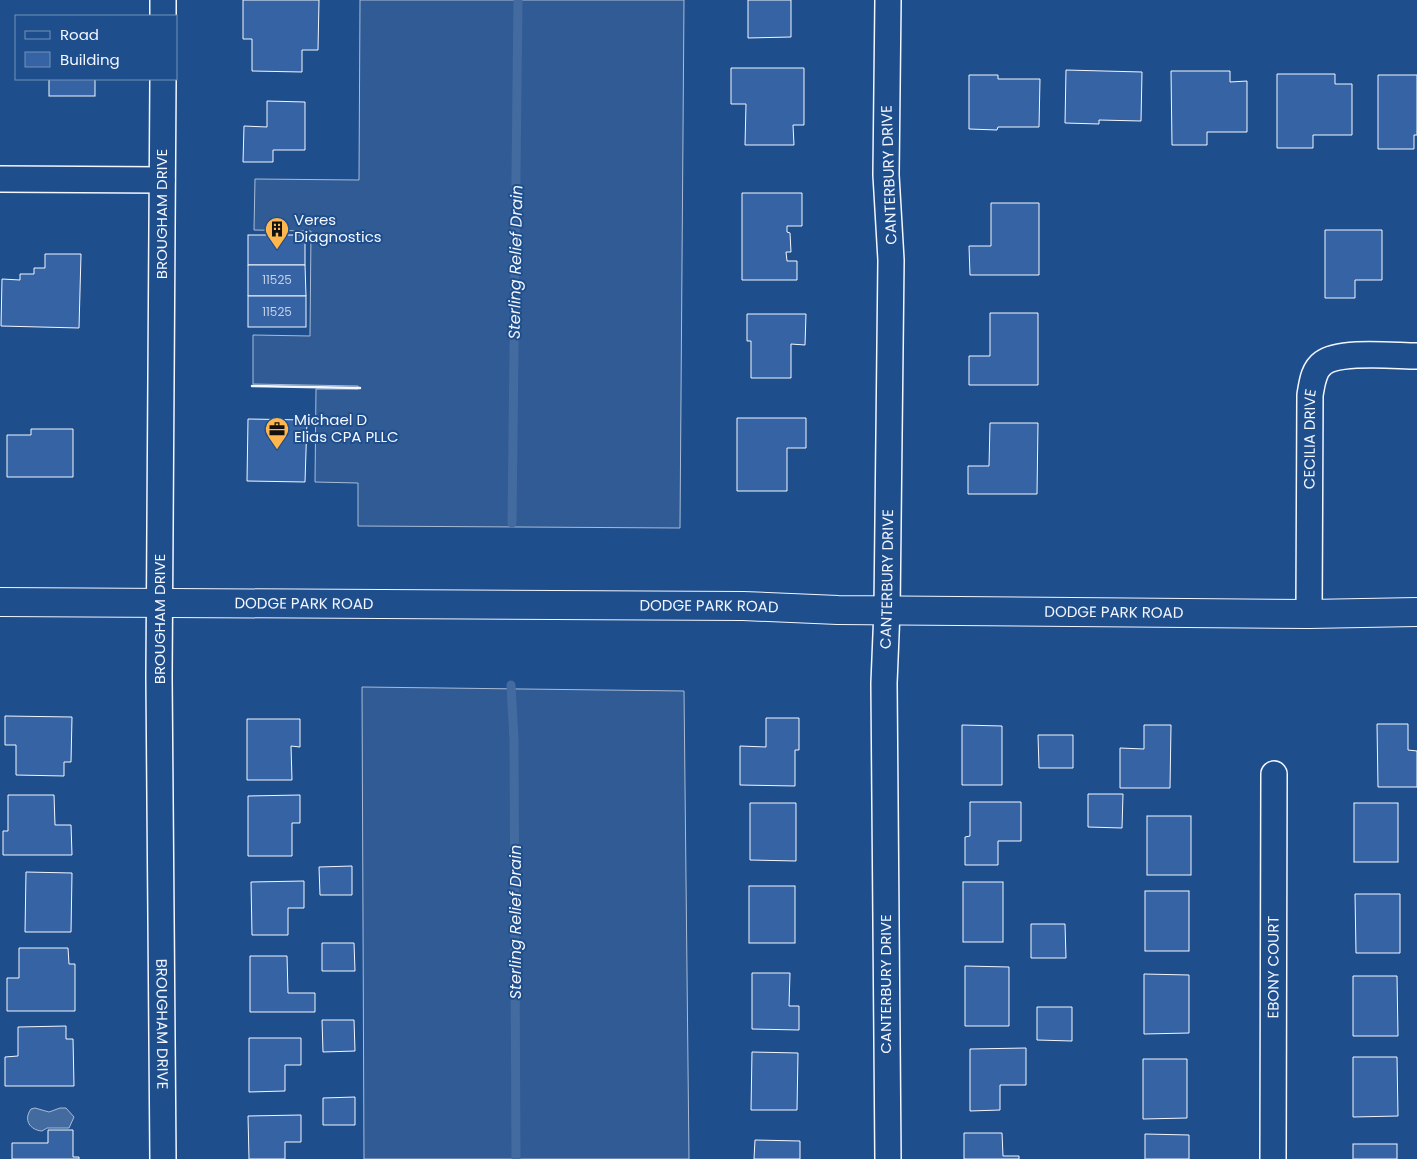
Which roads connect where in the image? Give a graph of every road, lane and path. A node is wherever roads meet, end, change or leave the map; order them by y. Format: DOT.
graph roads {
  1 [pos="163,0"];
  2 [pos="888,0"];
  3 [pos="163,15"];
  4 [pos="163,80"];
  5 [pos="0,179"];
  6 [pos="162,180"];
  7 [pos="1417,356"];
  8 [pos="0,602"];
  9 [pos="159,603"];
  10 [pos="888,610"];
  11 [pos="1417,612"];
  12 [pos="1309,614"];
  13 [pos="1274,774"];
  14 [pos="163,1159"];
  15 [pos="888,1159"];
  16 [pos="1273,1159"];
  1 -- 3 [label="street"];
  2 -- 10 [label="street, CANTERBURY DRIVE"];
  4 -- 6 [label="street, BROUGHAM DRIVE"];
  5 -- 6 [label="street"];
  6 -- 9 [label="street, BROUGHAM DRIVE"];
  7 -- 12 [label="street, CECILIA DRIVE"];
  8 -- 9 [label="street, DODGE PARK ROAD"];
  9 -- 10 [label="street, DODGE PARK ROAD"];
  9 -- 14 [label="street, BROUGHAM DRIVE"];
  10 -- 12 [label="street, DODGE PARK ROAD"];
  10 -- 15 [label="street, CANTERBURY DRIVE"];
  11 -- 12 [label="street, DODGE PARK ROAD"];
  13 -- 16 [label="street, EBONY COURT"];
}
